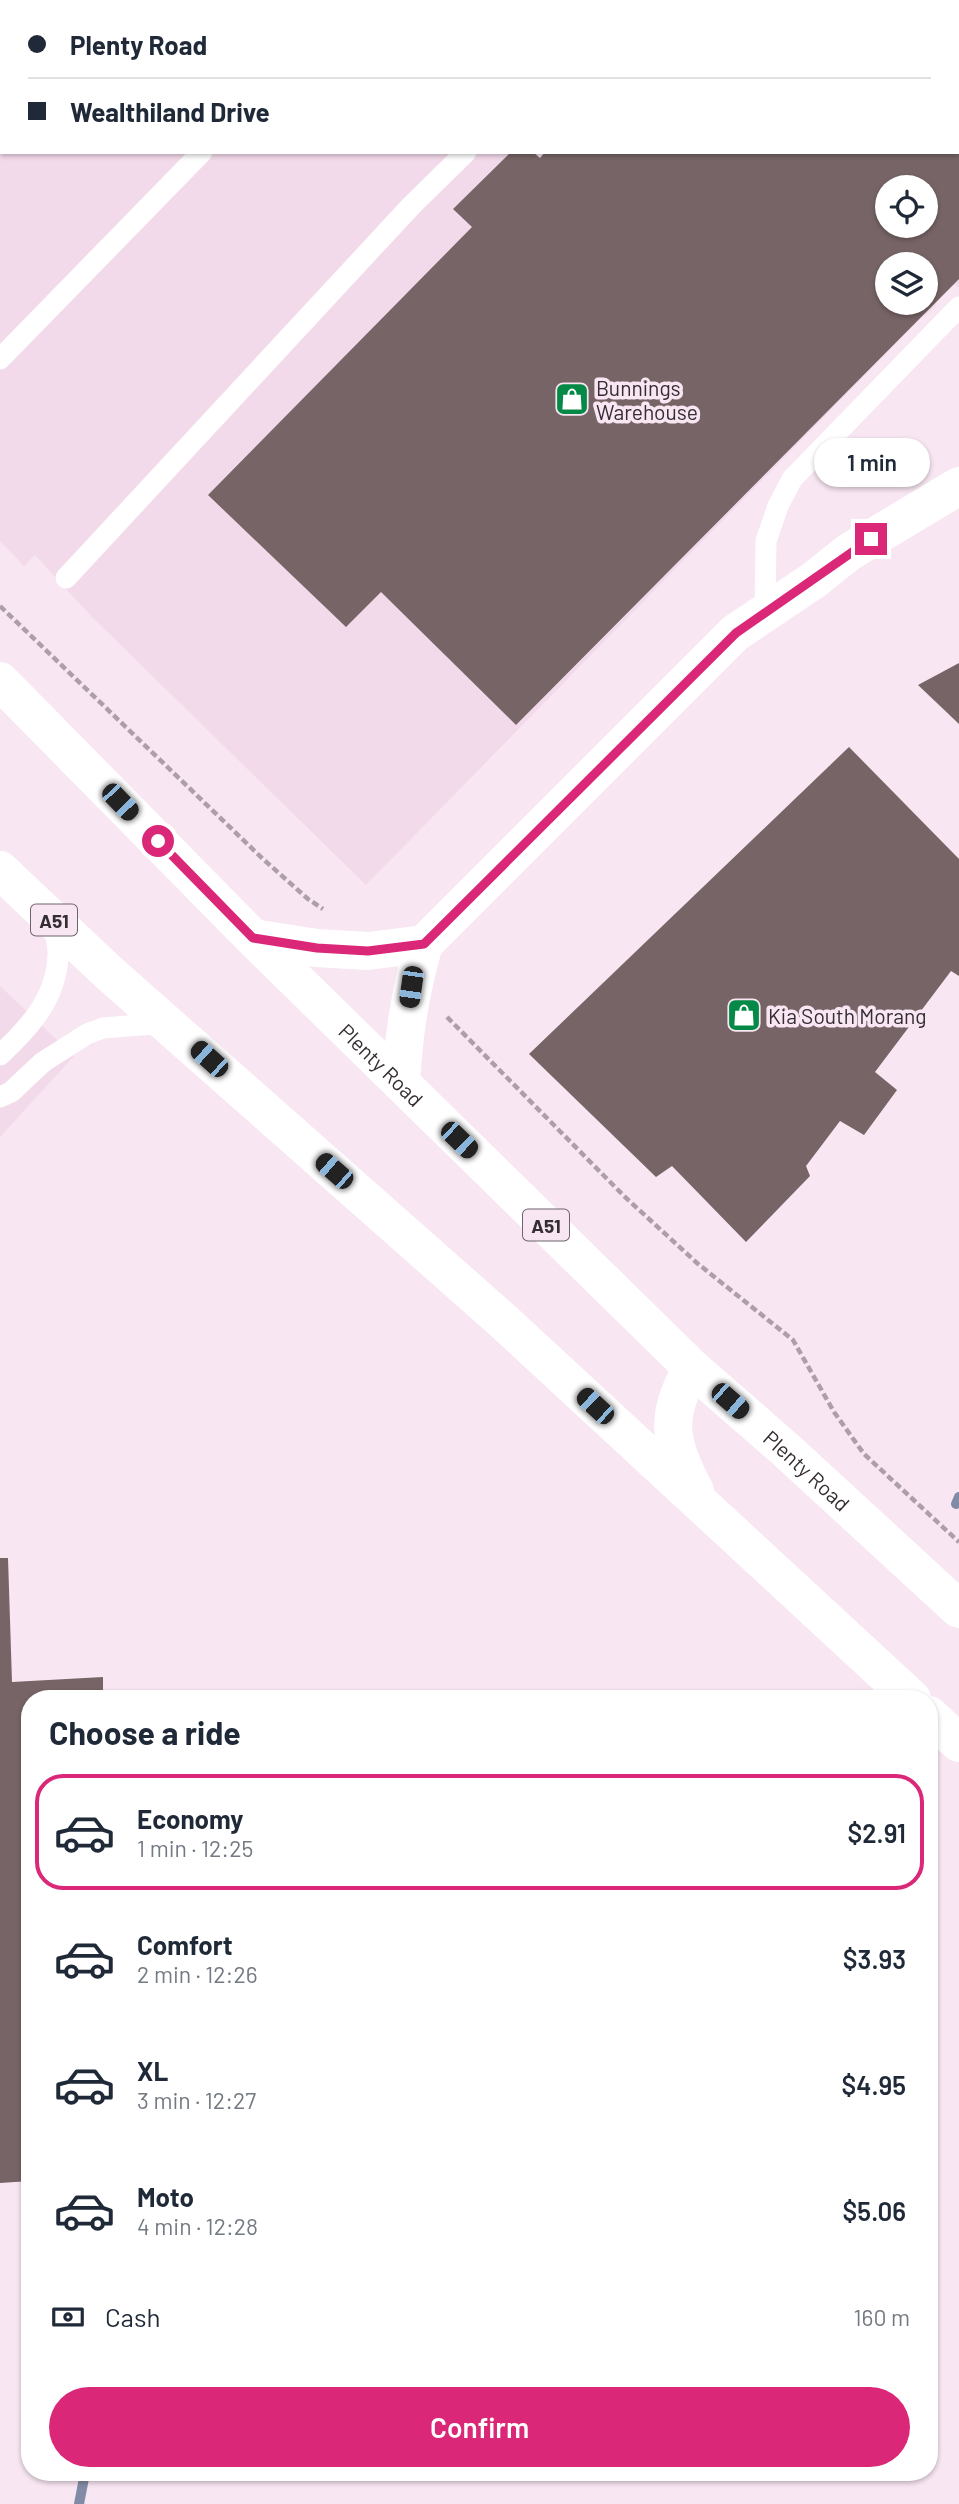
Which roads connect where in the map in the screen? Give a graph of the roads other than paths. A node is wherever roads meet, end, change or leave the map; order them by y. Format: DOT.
graph roads {
  1 [pos="200,154"];
  2 [pos="464,154"];
  3 [pos="959,307"];
  4 [pos="0,359"];
  5 [pos="959,486"];
  6 [pos="66,578"];
  7 [pos="765,613"];
  8 [pos="0,681"];
  9 [pos="0,870"];
  10 [pos="52,918"];
  11 [pos="253,938"];
  12 [pos="424,944"];
  13 [pos="167,1022"];
  14 [pos="0,1055"];
  15 [pos="401,1083"];
  16 [pos="0,1097"];
  17 [pos="692,1368"];
  18 [pos="702,1505"];
  19 [pos="959,1608"];
  20 [pos="902,1690"];
  21 [pos="938,1723"];
  22 [pos="959,1743"];
  1 -- 4 [label="lane"];
  2 -- 6 [label="lane"];
  3 -- 7 [label="lane"];
  5 -- 7 [label="main road"];
  7 -- 12 [label="main road"];
  8 -- 11 [label="main road, Plenty Road / A51"];
  9 -- 10 [label="main road, A51"];
  10 -- 13 [label="main road, A51"];
  10 -- 14 [label="lane"];
  11 -- 12 [label="main road"];
  11 -- 15 [label="main road, Plenty Road / A51"];
  12 -- 15 [label="main road"];
  13 -- 16 [label="lane"];
  13 -- 18 [label="main road, A51"];
  15 -- 17 [label="main road, Plenty Road / A51"];
  17 -- 18 [label="main road"];
  17 -- 19 [label="main road, Plenty Road / A51"];
  18 -- 20 [label="main road, A51"];
  21 -- 22 [label="main road"];
}
